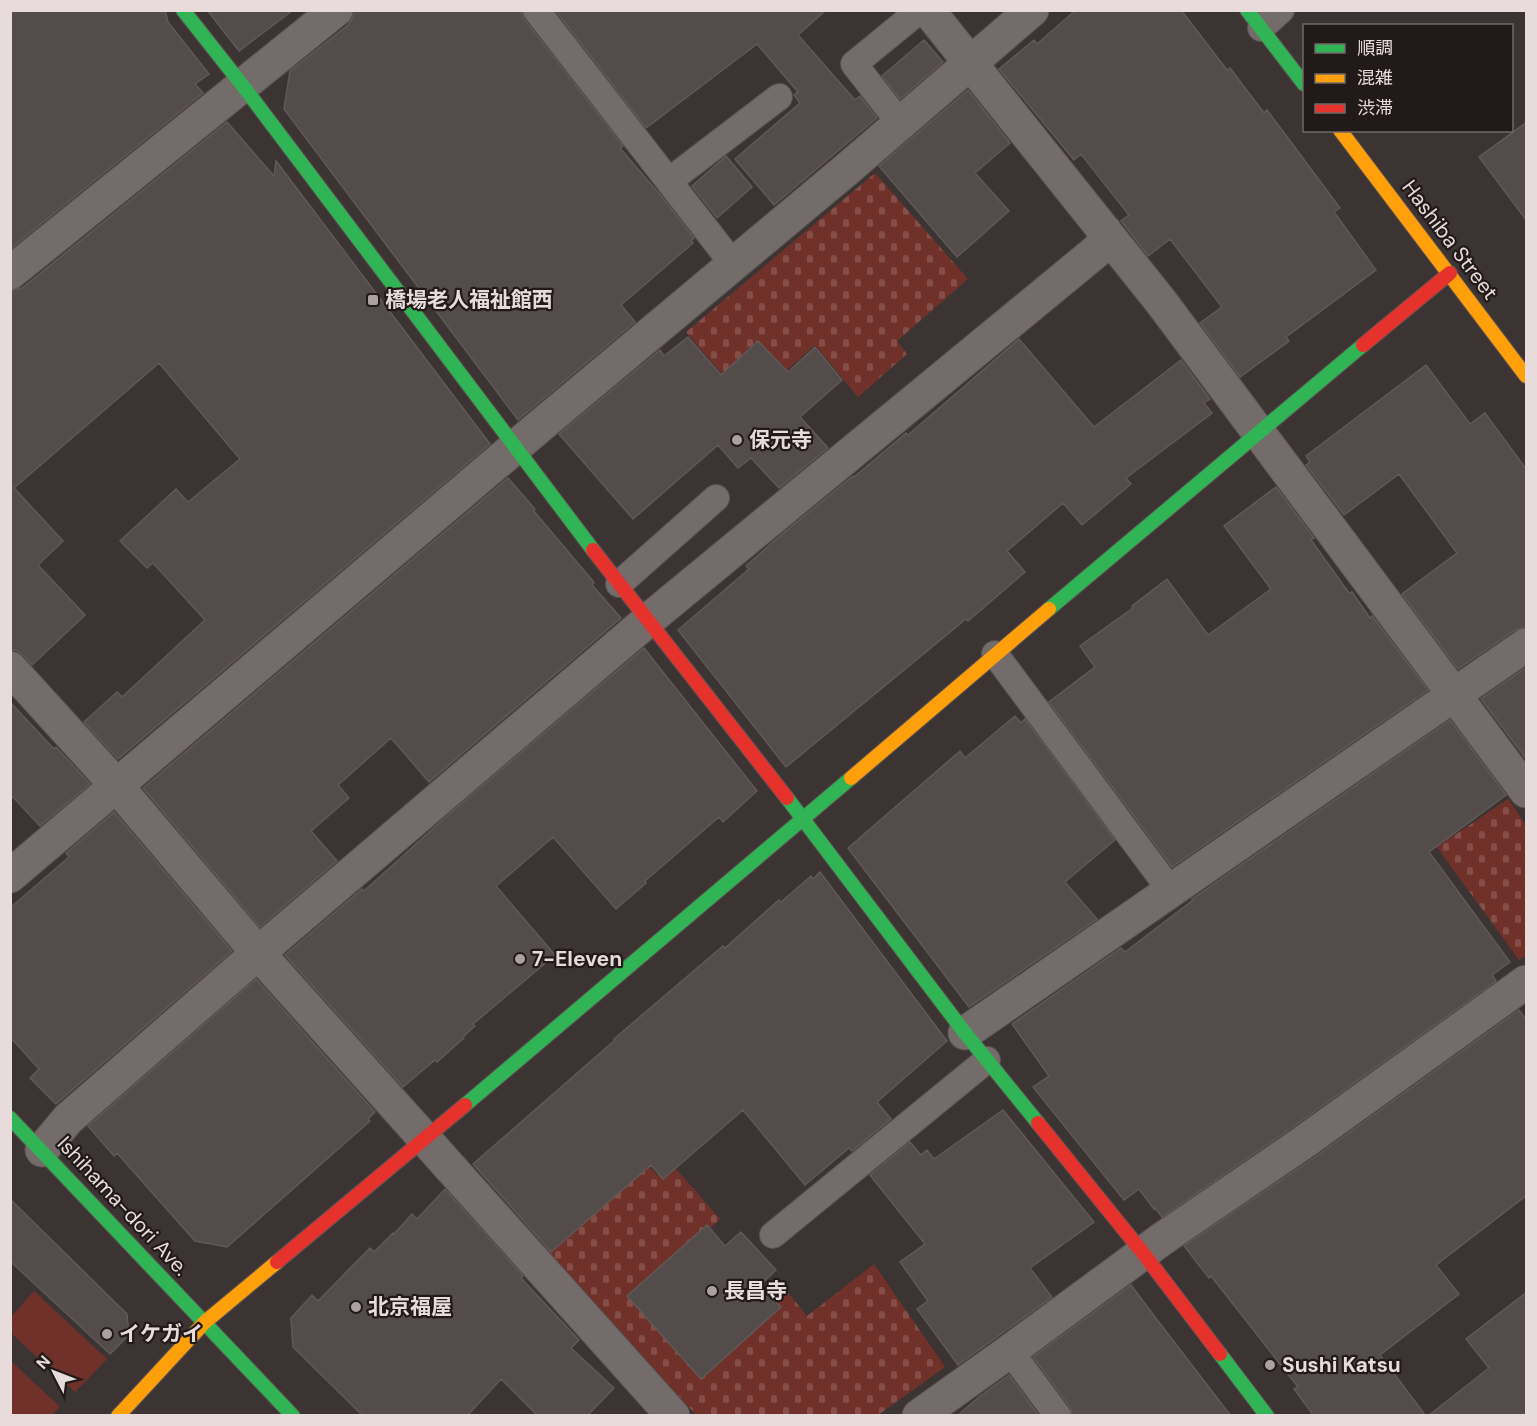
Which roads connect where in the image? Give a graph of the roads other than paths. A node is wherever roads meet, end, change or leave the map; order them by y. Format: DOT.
graph roads {
  1 [pos="183,10"];
  2 [pos="336,10"];
  3 [pos="536,10"];
  4 [pos="920,10"];
  5 [pos="928,10"];
  6 [pos="1032,10"];
  7 [pos="1281,10"];
  8 [pos="1254,19"];
  9 [pos="969,63"];
  10 [pos="1303,81"];
  11 [pos="243,86"];
  12 [pos="779,96"];
  13 [pos="900,123"];
  14 [pos="1342,132"];
  15 [pos="669,181"];
  16 [pos="1105,231"];
  17 [pos="733,264"];
  18 [pos="10,273"];
  19 [pos="1450,273"];
  20 [pos="1527,376"];
  21 [pos="1259,431"];
  22 [pos="515,447"];
  23 [pos="716,498"];
  24 [pos="620,584"];
  25 [pos="647,621"];
  26 [pos="1527,645"];
  27 [pos="995,654"];
  28 [pos="10,668"];
  29 [pos="1456,695"];
  30 [pos="117,787"];
  31 [pos="1527,790"];
  32 [pos="803,819"];
  33 [pos="10,876"];
  34 [pos="1171,891"];
  35 [pos="258,953"];
  36 [pos="1527,982"];
  37 [pos="965,1033"];
  38 [pos="987,1060"];
  39 [pos="10,1118"];
  40 [pos="424,1140"];
  41 [pos="42,1150"];
  42 [pos="773,1235"];
  43 [pos="1143,1253"];
  44 [pos="205,1322"];
  45 [pos="1010,1351"];
  46 [pos="118,1416"];
  47 [pos="293,1416"];
  48 [pos="673,1416"];
  49 [pos="919,1416"];
  50 [pos="1058,1416"];
  51 [pos="1267,1416"];
  1 -- 11 [label="street"];
  2 -- 11 [label="street"];
  3 -- 15 [label="lane"];
  4 -- 13 [label="lane"];
  5 -- 9 [label="street"];
  6 -- 9 [label="street"];
  7 -- 8 [label="lane"];
  8 -- 10 [label="street"];
  9 -- 13 [label="street"];
  9 -- 16 [label="street"];
  11 -- 18 [label="street"];
  11 -- 22 [label="street"];
  12 -- 15 [label="lane"];
  13 -- 17 [label="street"];
  14 -- 19 [label="street, Hashiba Street"];
  15 -- 17 [label="lane"];
  16 -- 21 [label="street"];
  16 -- 25 [label="street"];
  17 -- 22 [label="street"];
  19 -- 20 [label="street, Hashiba Street"];
  19 -- 21 [label="street"];
  21 -- 27 [label="street"];
  21 -- 29 [label="street"];
  22 -- 24 [label="street"];
  22 -- 30 [label="street"];
  23 -- 24 [label="lane"];
  24 -- 25 [label="street"];
  25 -- 32 [label="street"];
  25 -- 35 [label="street"];
  26 -- 29 [label="street"];
  27 -- 32 [label="street"];
  27 -- 34 [label="lane"];
  28 -- 30 [label="street"];
  29 -- 31 [label="street"];
  29 -- 34 [label="street"];
  30 -- 33 [label="street"];
  30 -- 35 [label="street"];
  32 -- 37 [label="street"];
  32 -- 40 [label="street"];
  34 -- 37 [label="street"];
  35 -- 40 [label="street"];
  35 -- 41 [label="street"];
  36 -- 43 [label="street"];
  37 -- 38 [label="street"];
  38 -- 42 [label="lane"];
  38 -- 43 [label="street"];
  39 -- 41 [label="street, Ishihama-dori Ave."];
  40 -- 44 [label="street"];
  40 -- 48 [label="street"];
  41 -- 44 [label="street, Ishihama-dori Ave."];
  43 -- 45 [label="street"];
  43 -- 51 [label="street"];
  44 -- 46 [label="street"];
  44 -- 47 [label="street, Ishihama-dori Ave."];
  45 -- 49 [label="street"];
  45 -- 50 [label="lane"];
}
